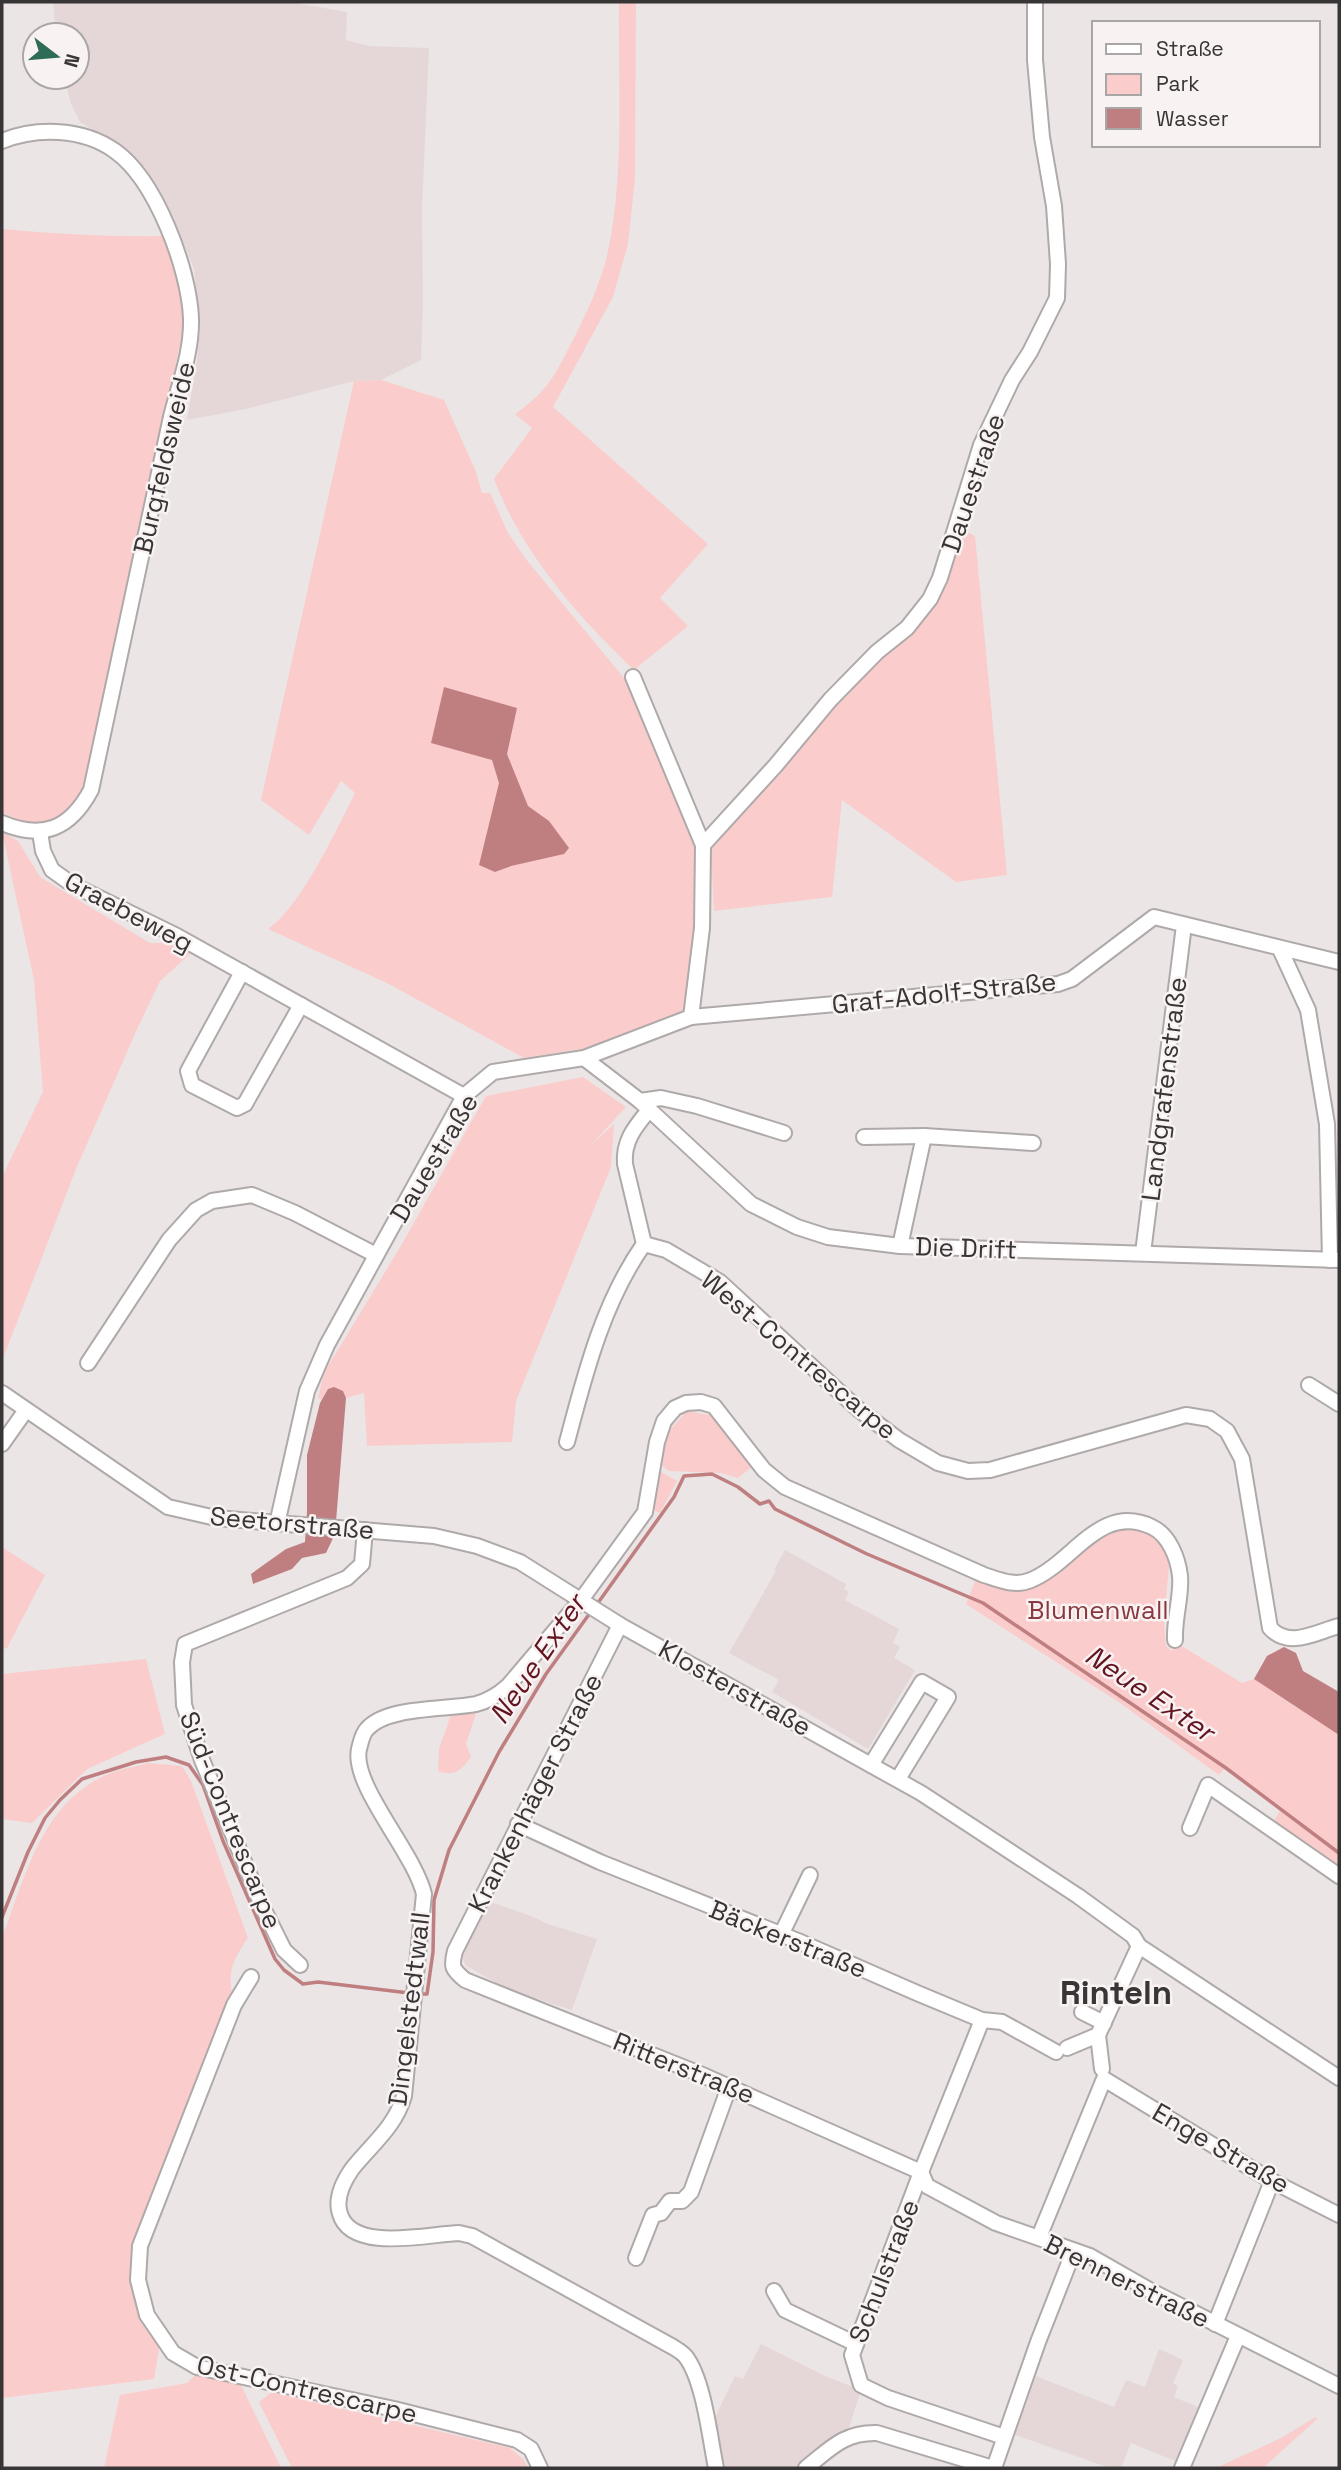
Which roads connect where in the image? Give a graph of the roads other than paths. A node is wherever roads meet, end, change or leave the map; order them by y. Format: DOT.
graph roads {
  1 [pos="1035,2"];
  2 [pos="2,141"];
  3 [pos="633,677"];
  4 [pos="2,823"];
  5 [pos="40,832"];
  6 [pos="703,845"];
  7 [pos="1184,925"];
  8 [pos="1280,949"];
  9 [pos="1339,962"];
  10 [pos="242,972"];
  11 [pos="301,1005"];
  12 [pos="691,1017"];
  13 [pos="584,1058"];
  14 [pos="464,1096"];
  15 [pos="644,1105"];
  16 [pos="783,1133"];
  17 [pos="924,1136"];
  18 [pos="864,1137"];
  19 [pos="1033,1143"];
  20 [pos="644,1244"];
  21 [pos="900,1246"];
  22 [pos="1143,1254"];
  23 [pos="376,1255"];
  24 [pos="1335,1260"];
  25 [pos="88,1363"];
  26 [pos="1309,1385"];
  27 [pos="2,1393"];
  28 [pos="1339,1404"];
  29 [pos="26,1410"];
  30 [pos="567,1442"];
  31 [pos="2,1444"];
  32 [pos="283,1524"];
  33 [pos="365,1530"];
  34 [pos="590,1606"];
  35 [pos="620,1625"];
  36 [pos="1339,1626"];
  37 [pos="1175,1640"];
  38 [pos="871,1765"];
  39 [pos="898,1779"];
  40 [pos="518,1824"];
  41 [pos="1190,1828"];
  42 [pos="810,1875"];
  43 [pos="1339,1877"];
  44 [pos="780,1935"];
  45 [pos="1139,1946"];
  46 [pos="452,1962"];
  47 [pos="300,1965"];
  48 [pos="251,1976"];
  49 [pos="1082,2012"];
  50 [pos="982,2020"];
  51 [pos="1101,2029"];
  52 [pos="1103,2074"];
  53 [pos="1339,2078"];
  54 [pos="729,2087"];
  55 [pos="921,2172"];
  56 [pos="1272,2181"];
  57 [pos="1339,2215"];
  58 [pos="1039,2237"];
  59 [pos="1076,2252"];
  60 [pos="636,2258"];
  61 [pos="774,2291"];
  62 [pos="1216,2324"];
  63 [pos="1238,2336"];
  64 [pos="856,2344"];
  65 [pos="1339,2386"];
  66 [pos="1004,2437"];
  67 [pos="540,2468"];
  68 [pos="716,2468"];
  69 [pos="807,2468"];
  70 [pos="994,2468"];
  71 [pos="1182,2468"];
  1 -- 6 [label="street, Dauestraße"];
  2 -- 5 [label="street, Burgfeldsweide"];
  3 -- 6 [label="street"];
  4 -- 5 [label="street"];
  5 -- 10 [label="street, Graebeweg"];
  6 -- 12 [label="street"];
  7 -- 8 [label="street, Graf-Adolf-Straße"];
  7 -- 12 [label="street, Graf-Adolf-Straße"];
  7 -- 22 [label="street, Landgrafenstraße"];
  8 -- 9 [label="street, Graf-Adolf-Straße"];
  8 -- 24 [label="street"];
  10 -- 11 [label="street, Graebeweg"];
  10 -- 11 [label="street"];
  11 -- 14 [label="street, Graebeweg"];
  12 -- 13 [label="street, Dauestraße"];
  13 -- 14 [label="street, Dauestraße"];
  13 -- 15 [label="street, Die Drift"];
  14 -- 23 [label="street, Dauestraße"];
  15 -- 16 [label="street"];
  15 -- 20 [label="street"];
  15 -- 21 [label="street, Die Drift"];
  17 -- 18 [label="street"];
  17 -- 19 [label="street"];
  17 -- 21 [label="street"];
  20 -- 30 [label="street"];
  20 -- 36 [label="street, West-Contrescarpe"];
  21 -- 22 [label="street, Die Drift"];
  22 -- 24 [label="street, Die Drift"];
  23 -- 25 [label="street"];
  23 -- 32 [label="street, Dauestraße"];
  26 -- 28 [label="street"];
  27 -- 29 [label="street, Seetorstraße"];
  29 -- 31 [label="street"];
  29 -- 32 [label="street, Seetorstraße"];
  32 -- 33 [label="street, Seetorstraße"];
  33 -- 34 [label="street, Seetorstraße"];
  33 -- 47 [label="street, Süd-Contrescarpe"];
  34 -- 35 [label="street, Klosterstraße"];
  34 -- 37 [label="street, Dingelstedtwall"];
  34 -- 68 [label="street, Dingelstedtwall"];
  35 -- 38 [label="street, Klosterstraße"];
  35 -- 40 [label="street, Krankenhäger Straße"];
  38 -- 39 [label="street, Klosterstraße"];
  38 -- 39 [label="street"];
  39 -- 45 [label="street, Klosterstraße"];
  40 -- 44 [label="street, Bäckerstraße"];
  40 -- 46 [label="street, Krankenhäger Straße"];
  41 -- 43 [label="street"];
  42 -- 44 [label="street"];
  44 -- 50 [label="street, Bäckerstraße"];
  45 -- 51 [label="street"];
  45 -- 53 [label="street, Klosterstraße"];
  46 -- 54 [label="street, Ritterstraße"];
  48 -- 67 [label="street, Ost-Contrescarpe"];
  49 -- 51 [label="street"];
  50 -- 51 [label="street, Bäckerstraße"];
  50 -- 55 [label="street, Schulstraße"];
  51 -- 52 [label="street"];
  52 -- 56 [label="street, Enge Straße"];
  52 -- 58 [label="street"];
  54 -- 55 [label="street, Ritterstraße"];
  54 -- 60 [label="street"];
  55 -- 58 [label="street, Brennerstraße"];
  55 -- 64 [label="street, Schulstraße"];
  56 -- 57 [label="street, Enge Straße"];
  56 -- 62 [label="street"];
  58 -- 59 [label="street, Brennerstraße"];
  59 -- 62 [label="street, Brennerstraße"];
  59 -- 66 [label="street"];
  61 -- 64 [label="street"];
  62 -- 63 [label="street, Brennerstraße"];
  63 -- 65 [label="street, Brennerstraße"];
  63 -- 71 [label="street"];
  64 -- 66 [label="street, Schulstraße"];
  66 -- 70 [label="street"];
  69 -- 70 [label="street"];
}
